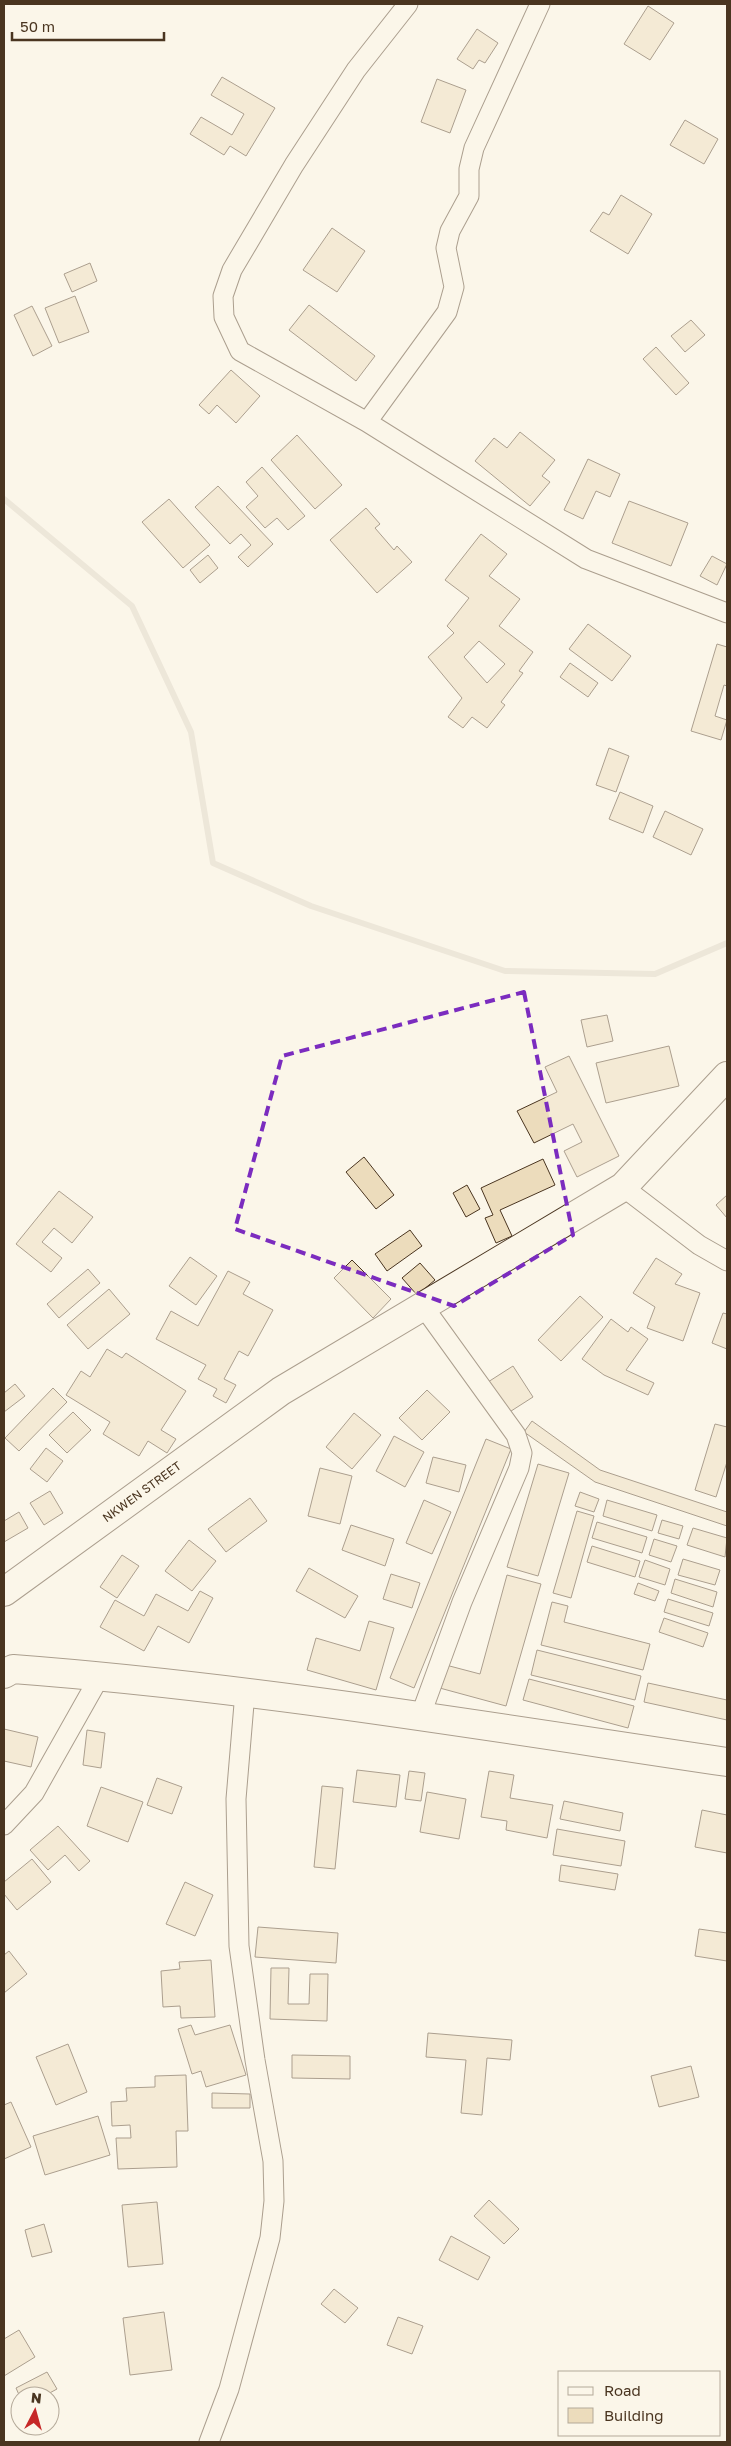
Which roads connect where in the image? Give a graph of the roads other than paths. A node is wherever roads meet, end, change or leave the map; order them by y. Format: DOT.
graph roads {
  1 [pos="408,4"];
  2 [pos="540,4"];
  3 [pos="367,422"];
  4 [pos="727,613"];
  5 [pos="727,1076"];
  6 [pos="623,1187"];
  7 [pos="727,1261"];
  8 [pos="423,1306"];
  9 [pos="4,1592"];
  10 [pos="7,1669"];
  11 [pos="100,1676"];
  12 [pos="245,1692"];
  13 [pos="420,1717"];
  14 [pos="727,1762"];
  15 [pos="4,1825"];
  16 [pos="209,2442"];
  1 -- 3 [label="street"];
  2 -- 3 [label="street"];
  3 -- 4 [label="street"];
  5 -- 6 [label="main road, NKWEN STREET"];
  6 -- 7 [label="street"];
  6 -- 8 [label="main road, NKWEN STREET"];
  8 -- 9 [label="main road, NKWEN STREET"];
  8 -- 13 [label="street"];
  10 -- 11 [label="main road"];
  11 -- 12 [label="main road"];
  11 -- 15 [label="street"];
  12 -- 13 [label="main road"];
  12 -- 16 [label="street"];
  13 -- 14 [label="main road"];
}
